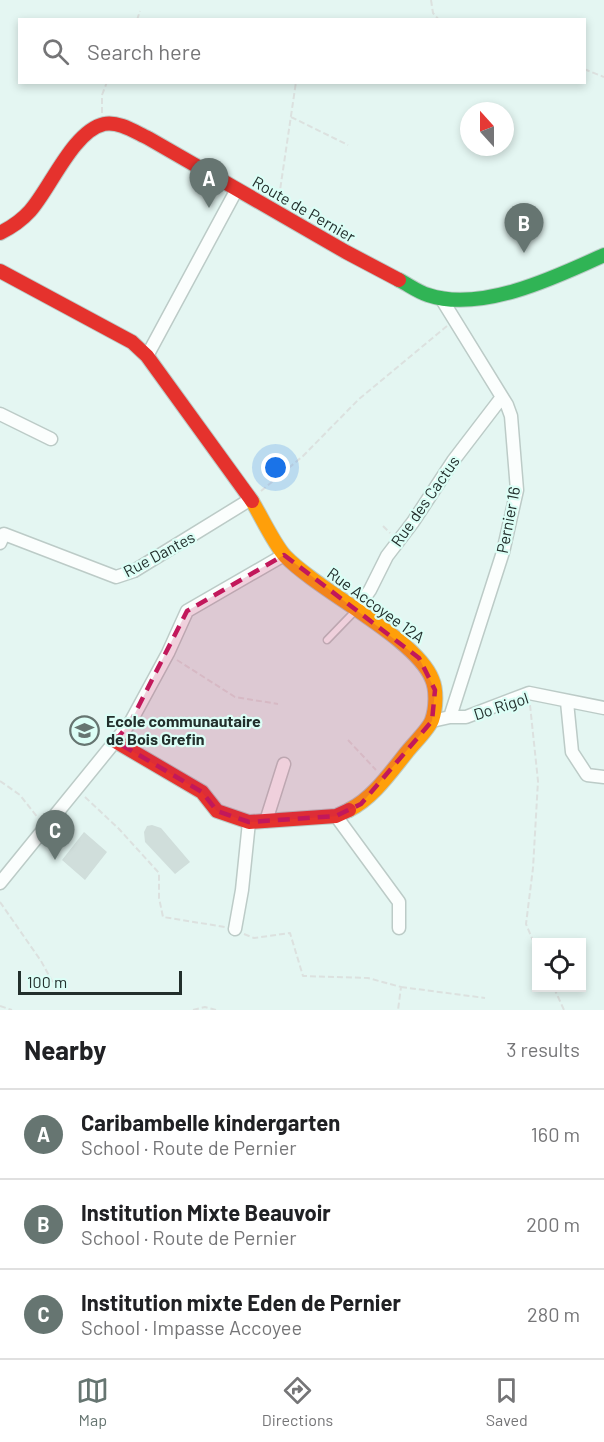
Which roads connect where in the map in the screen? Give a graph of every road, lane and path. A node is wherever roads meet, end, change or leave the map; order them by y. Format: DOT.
graph roads {
  1 [pos="431,0"];
  2 [pos="140,11"];
  3 [pos="138,18"];
  4 [pos="437,18"];
  5 [pos="586,69"];
  6 [pos="604,77"];
  7 [pos="107,84"];
  8 [pos="296,84"];
  9 [pos="291,117"];
  10 [pos="102,124"];
  11 [pos="348,145"];
  12 [pos="237,189"];
  13 [pos="276,212"];
  14 [pos="0,232"];
  15 [pos="604,255"];
  16 [pos="0,271"];
  17 [pos="441,298"];
  18 [pos="455,319"];
  19 [pos="147,356"];
  20 [pos="502,397"];
  21 [pos="0,414"];
  22 [pos="51,439"];
  23 [pos="251,499"];
  24 [pos="1,536"];
  25 [pos="284,555"];
  26 [pos="356,610"];
  27 [pos="327,640"];
  28 [pos="168,653"];
  29 [pos="529,693"];
  30 [pos="567,702"];
  31 [pos="278,704"];
  32 [pos="604,708"];
  33 [pos="450,717"];
  34 [pos="432,721"];
  35 [pos="348,740"];
  36 [pos="115,741"];
  37 [pos="284,764"];
  38 [pos="604,777"];
  39 [pos="385,779"];
  40 [pos="0,781"];
  41 [pos="76,789"];
  42 [pos="336,816"];
  43 [pos="266,821"];
  44 [pos="249,822"];
  45 [pos="46,826"];
  46 [pos="0,883"];
  47 [pos="0,902"];
  48 [pos="399,928"];
  49 [pos="235,929"];
  50 [pos="532,938"];
  51 [pos="401,987"];
  52 [pos="56,988"];
  53 [pos="556,992"];
  54 [pos="485,998"];
  55 [pos="0,1006"];
  56 [pos="205,1009"];
  57 [pos="12,1010"];
  58 [pos="193,1010"];
  59 [pos="216,1010"];
  60 [pos="398,1010"];
  61 [pos="564,1010"];
  1 -- 4 [label="path"];
  2 -- 3 [label="path"];
  5 -- 6 [label="path"];
  7 -- 10 [label="path"];
  8 -- 9 [label="path"];
  9 -- 11 [label="path"];
  9 -- 13 [label="path"];
  10 -- 12 [label="street, Route de Pernier"];
  10 -- 14 [label="street"];
  12 -- 13 [label="street, Route de Pernier"];
  12 -- 19 [label="street"];
  13 -- 17 [label="street, Route de Pernier"];
  15 -- 17 [label="street, Route de Pernier"];
  16 -- 19 [label="street, Rue Accoyee 12A"];
  17 -- 18 [label="street, Pernier 16"];
  18 -- 20 [label="street, Pernier 16"];
  18 -- 23 [label="path"];
  19 -- 23 [label="street, Rue Accoyee 12A"];
  20 -- 26 [label="street, Rue des Cactus"];
  20 -- 33 [label="street, Pernier 16"];
  21 -- 22 [label="street"];
  23 -- 24 [label="street, Rue Dantes"];
  23 -- 25 [label="street, Rue Accoyee 12A"];
  25 -- 26 [label="street, Rue Accoyee 12A"];
  25 -- 28 [label="street"];
  26 -- 27 [label="lane"];
  26 -- 34 [label="street, Rue Accoyee 12A"];
  28 -- 31 [label="path"];
  28 -- 36 [label="street"];
  29 -- 30 [label="street, Do Rigol"];
  29 -- 33 [label="street, Do Rigol"];
  29 -- 50 [label="path"];
  30 -- 32 [label="street, Do Rigol"];
  30 -- 38 [label="street"];
  33 -- 34 [label="street, Do Rigol"];
  34 -- 39 [label="street"];
  35 -- 39 [label="path"];
  36 -- 41 [label="street"];
  36 -- 44 [label="street"];
  37 -- 43 [label="street"];
  39 -- 42 [label="street"];
  40 -- 45 [label="path"];
  41 -- 45 [label="street"];
  41 -- 49 [label="path"];
  42 -- 43 [label="street"];
  42 -- 48 [label="street"];
  43 -- 44 [label="street"];
  44 -- 49 [label="street"];
  45 -- 46 [label="street"];
  47 -- 52 [label="path"];
  49 -- 51 [label="path"];
  51 -- 54 [label="path"];
  51 -- 60 [label="path"];
  53 -- 61 [label="path"];
  55 -- 57 [label="path"];
  56 -- 58 [label="path"];
  56 -- 59 [label="path"];
}
